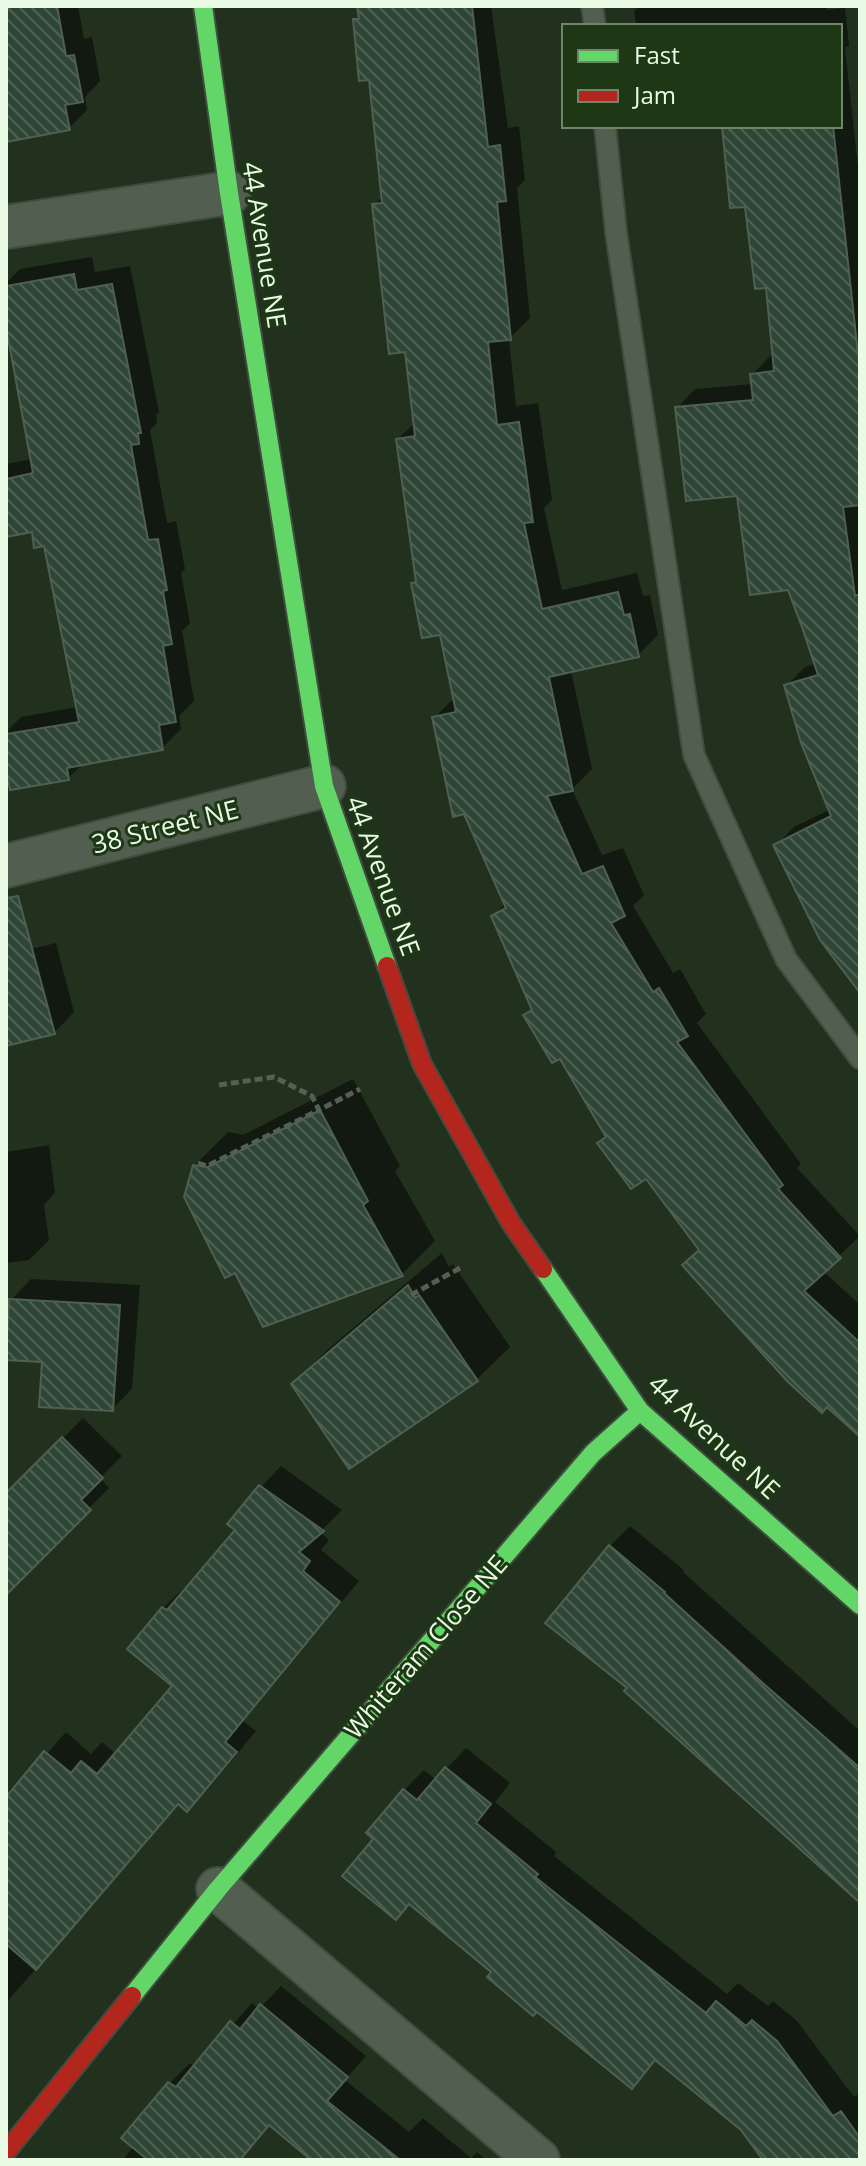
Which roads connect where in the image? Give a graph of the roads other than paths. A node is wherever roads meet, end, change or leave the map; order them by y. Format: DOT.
graph roads {
  1 [pos="203,6"];
  2 [pos="605,128"];
  3 [pos="229,193"];
  4 [pos="6,227"];
  5 [pos="324,786"];
  6 [pos="6,866"];
  7 [pos="860,1058"];
  8 [pos="640,1411"];
  9 [pos="860,1605"];
  10 [pos="218,1889"];
  11 [pos="6,2152"];
  12 [pos="538,2160"];
  1 -- 3 [label="street, 44 Avenue NE"];
  2 -- 7 [label="lane"];
  3 -- 4 [label="street"];
  3 -- 5 [label="street, 44 Avenue NE"];
  5 -- 6 [label="street, 38 Street NE"];
  5 -- 8 [label="street, 44 Avenue NE"];
  8 -- 9 [label="street, 44 Avenue NE"];
  8 -- 10 [label="street, Whiteram Close NE"];
  10 -- 11 [label="street, Whiteram Close NE"];
  10 -- 12 [label="street"];
}
